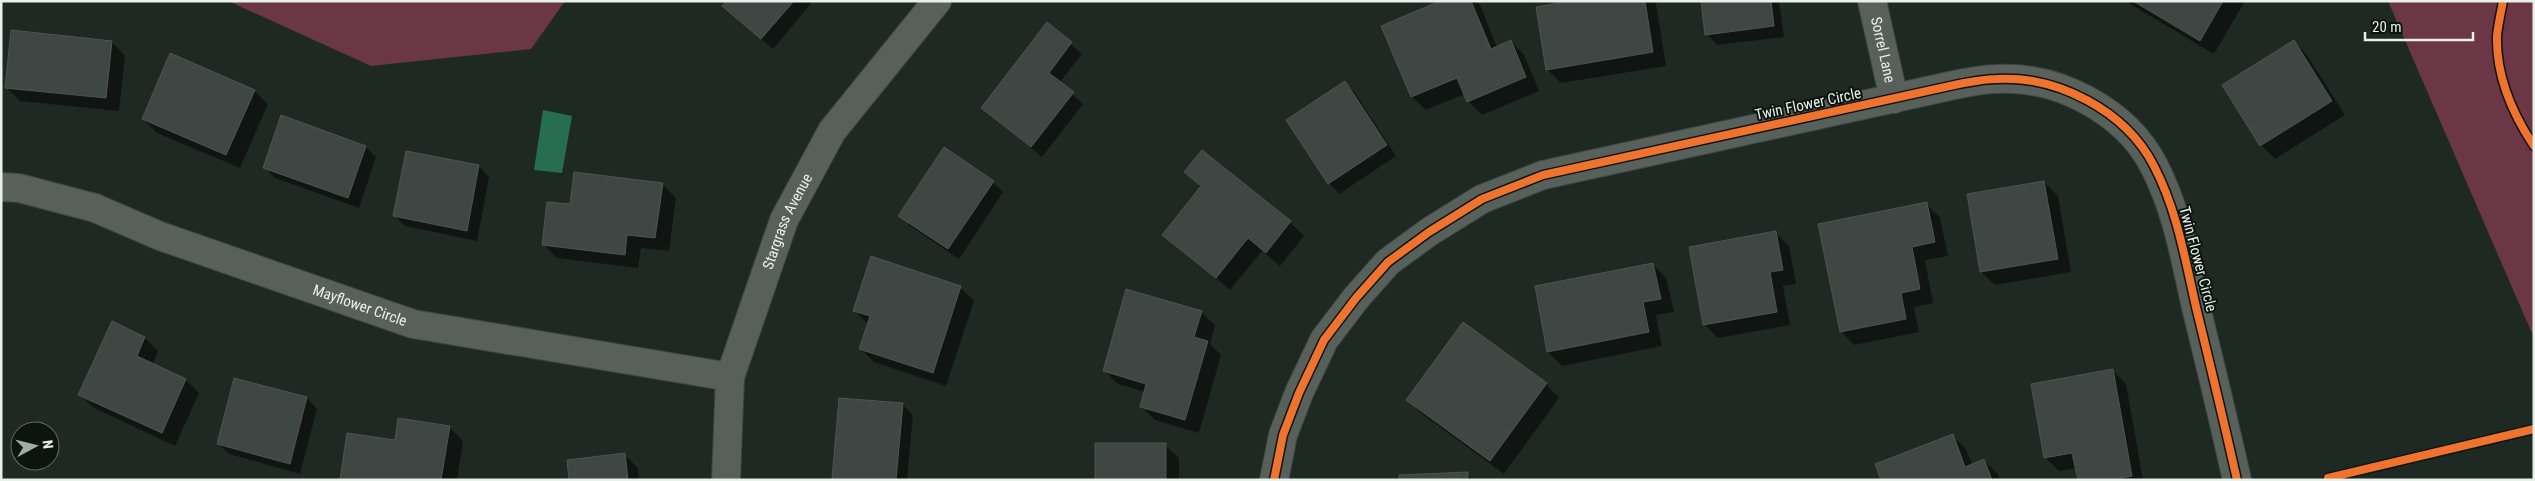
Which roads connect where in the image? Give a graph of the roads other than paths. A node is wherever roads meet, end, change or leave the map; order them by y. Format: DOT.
graph roads {
  1 [pos="937,1"];
  2 [pos="1872,1"];
  3 [pos="1894,99"];
  4 [pos="1,187"];
  5 [pos="730,377"];
  6 [pos="726,480"];
  7 [pos="1274,480"];
  8 [pos="2237,480"];
  1 -- 5 [label="street, Stargrass Avenue"];
  2 -- 3 [label="street, Sorrel Lane"];
  3 -- 7 [label="street, Twin Flower Circle"];
  3 -- 8 [label="street, Twin Flower Circle"];
  4 -- 5 [label="street, Mayflower Circle"];
  5 -- 6 [label="street, Stargrass Avenue"];
}
